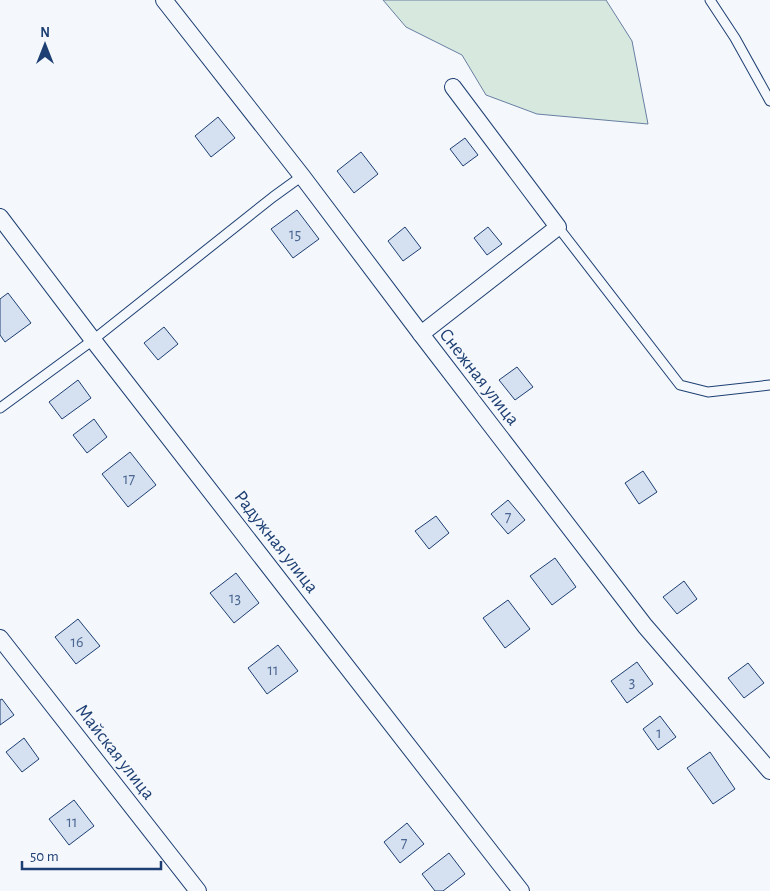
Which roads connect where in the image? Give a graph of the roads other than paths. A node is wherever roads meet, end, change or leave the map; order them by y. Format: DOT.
graph roads {
  1 [pos="164,0"];
  2 [pos="710,0"];
  3 [pos="453,87"];
  4 [pos="770,101"];
  5 [pos="302,176"];
  6 [pos="0,217"];
  7 [pos="558,227"];
  8 [pos="421,334"];
  9 [pos="93,340"];
  10 [pos="770,385"];
  11 [pos="0,408"];
  12 [pos="0,638"];
  13 [pos="770,771"];
  14 [pos="198,891"];
  15 [pos="521,891"];
  1 -- 5 [label="street, Снежная улица"];
  2 -- 4 [label="lane"];
  3 -- 7 [label="street"];
  5 -- 8 [label="street, Снежная улица"];
  5 -- 9 [label="lane"];
  6 -- 9 [label="street, Радужная улица"];
  7 -- 8 [label="street"];
  7 -- 10 [label="lane"];
  8 -- 13 [label="street, Снежная улица"];
  9 -- 11 [label="lane"];
  9 -- 15 [label="street, Радужная улица"];
  12 -- 14 [label="street, Майская улица"];
}
